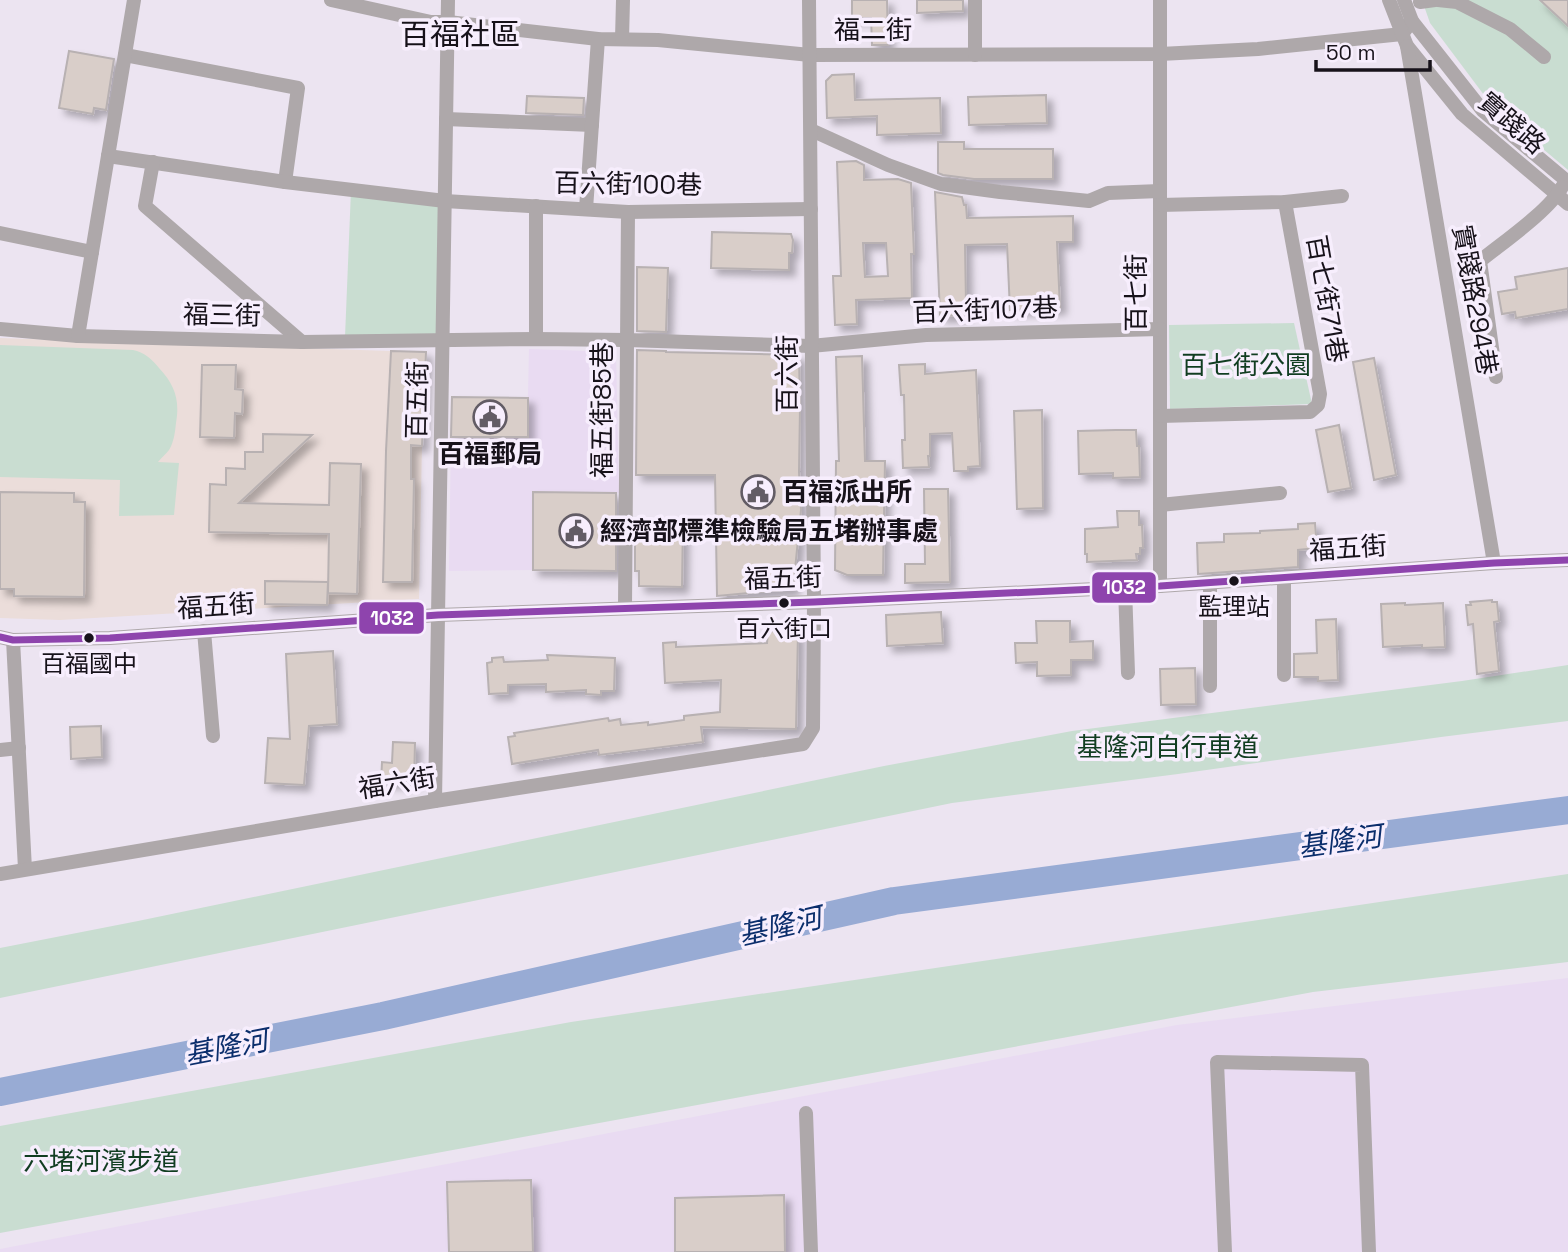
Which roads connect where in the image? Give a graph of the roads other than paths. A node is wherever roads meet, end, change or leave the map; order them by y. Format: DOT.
graph roads {
  1 [pos="134,0"];
  2 [pos="331,0"];
  3 [pos="448,0"];
  4 [pos="623,0"];
  5 [pos="809,0"];
  6 [pos="975,0"];
  7 [pos="1160,0"];
  8 [pos="1389,0"];
  9 [pos="1404,0"];
  10 [pos="1431,1"];
  11 [pos="1412,21"];
  12 [pos="448,22"];
  13 [pos="598,39"];
  14 [pos="621,39"];
  15 [pos="1405,40"];
  16 [pos="1160,54"];
  17 [pos="125,55"];
  18 [pos="810,55"];
  19 [pos="975,55"];
  20 [pos="1544,57"];
  21 [pos="446,119"];
  22 [pos="592,125"];
  23 [pos="811,130"];
  24 [pos="108,156"];
  25 [pos="153,162"];
  26 [pos="1567,181"];
  27 [pos="285,183"];
  28 [pos="1342,196"];
  29 [pos="1160,198"];
  30 [pos="1563,199"];
  31 [pos="445,201"];
  32 [pos="1285,202"];
  33 [pos="536,206"];
  34 [pos="586,209"];
  35 [pos="811,209"];
  36 [pos="628,212"];
  37 [pos="0,233"];
  38 [pos="92,252"];
  39 [pos="0,329"];
  40 [pos="1160,329"];
  41 [pos="78,336"];
  42 [pos="443,339"];
  43 [pos="536,339"];
  44 [pos="627,340"];
  45 [pos="302,342"];
  46 [pos="811,346"];
  47 [pos="1496,377"];
  48 [pos="1160,416"];
  49 [pos="1280,493"];
  50 [pos="1160,505"];
  51 [pos="1568,560"];
  52 [pos="1494,563"];
  53 [pos="1284,578"];
  54 [pos="1210,583"];
  55 [pos="1160,586"];
  56 [pos="1125,588"];
  57 [pos="814,602"];
  58 [pos="625,608"];
  59 [pos="438,615"];
  60 [pos="204,631"];
  61 [pos="7,639"];
  62 [pos="1128,673"];
  63 [pos="1284,676"];
  64 [pos="1210,685"];
  65 [pos="213,736"];
  66 [pos="803,744"];
  67 [pos="19,748"];
  68 [pos="0,750"];
  69 [pos="435,802"];
  70 [pos="25,869"];
  71 [pos="0,874"];
  72 [pos="806,1113"];
  73 [pos="810,1252"];
  74 [pos="1224,1252"];
  75 [pos="1369,1252"];
  1 -- 17 [label="street"];
  2 -- 12 [label="street, 福二街"];
  3 -- 12 [label="street, 百五街"];
  4 -- 14 [label="street"];
  5 -- 18 [label="street, 百六街"];
  6 -- 19 [label="street"];
  7 -- 16 [label="street, 百七街"];
  8 -- 15 [label="street, 實踐路"];
  9 -- 11 [label="street, 實踐路"];
  10 -- 20 [label="street"];
  11 -- 15 [label="street"];
  11 -- 26 [label="street, 實踐路"];
  12 -- 13 [label="street, 福二街"];
  12 -- 21 [label="street, 百五街"];
  13 -- 14 [label="street, 福二街"];
  13 -- 22 [label="street"];
  14 -- 18 [label="street, 福二街"];
  15 -- 16 [label="street, 福二街"];
  15 -- 30 [label="street, 實踐路"];
  15 -- 52 [label="street, 實踐路294巷"];
  16 -- 19 [label="street, 福二街"];
  16 -- 29 [label="street, 百七街"];
  17 -- 24 [label="street"];
  17 -- 27 [label="street"];
  18 -- 19 [label="street, 福二街"];
  18 -- 23 [label="street, 百六街"];
  21 -- 22 [label="street"];
  21 -- 31 [label="street, 百五街"];
  22 -- 34 [label="street"];
  23 -- 29 [label="street, 百七街71巷"];
  23 -- 35 [label="street, 百六街"];
  24 -- 25 [label="street, 百六街100巷"];
  24 -- 38 [label="street"];
  25 -- 27 [label="street, 百六街100巷"];
  25 -- 45 [label="street"];
  26 -- 30 [label="street"];
  27 -- 31 [label="street, 百六街100巷"];
  28 -- 32 [label="street, 百七街71巷"];
  29 -- 32 [label="street, 百七街71巷"];
  29 -- 40 [label="street, 百七街"];
  30 -- 47 [label="street"];
  31 -- 33 [label="street, 百六街100巷"];
  31 -- 42 [label="street, 百五街"];
  32 -- 48 [label="street, 百七街71巷"];
  33 -- 34 [label="street, 百六街100巷"];
  33 -- 43 [label="street"];
  34 -- 36 [label="street, 百六街100巷"];
  35 -- 36 [label="street, 百六街100巷"];
  35 -- 46 [label="street, 百六街"];
  36 -- 44 [label="street, 福五街85巷"];
  37 -- 38 [label="street"];
  38 -- 41 [label="street"];
  39 -- 41 [label="street, 福三街"];
  40 -- 46 [label="street, 百六街107巷"];
  40 -- 48 [label="street, 百七街"];
  41 -- 45 [label="street, 福三街"];
  42 -- 43 [label="street, 福三街"];
  42 -- 45 [label="street, 福三街"];
  42 -- 59 [label="street, 百五街"];
  43 -- 44 [label="street, 福三街"];
  44 -- 46 [label="street, 百六街107巷"];
  44 -- 58 [label="street, 福五街85巷"];
  46 -- 57 [label="street, 百六街"];
  48 -- 50 [label="street, 百七街"];
  49 -- 50 [label="street"];
  50 -- 55 [label="street, 百七街"];
  51 -- 52 [label="street, 福五街"];
  52 -- 53 [label="street, 福五街"];
  53 -- 54 [label="street, 福五街"];
  53 -- 63 [label="street"];
  54 -- 55 [label="street, 福五街"];
  54 -- 64 [label="street"];
  55 -- 56 [label="street, 福五街"];
  56 -- 57 [label="street, 福五街"];
  56 -- 62 [label="street"];
  57 -- 58 [label="street, 福五街"];
  57 -- 66 [label="street, 百六街"];
  58 -- 59 [label="street, 福五街"];
  59 -- 60 [label="street, 福五街"];
  59 -- 69 [label="street, 百五街"];
  60 -- 61 [label="street, 福五街"];
  60 -- 65 [label="street"];
  61 -- 67 [label="street"];
  66 -- 69 [label="street, 福六街"];
  67 -- 68 [label="street"];
  67 -- 70 [label="street"];
  69 -- 70 [label="street, 福六街"];
  70 -- 71 [label="street, 福六街"];
  72 -- 73 [label="street"];
  74 -- 75 [label="street"];
}
